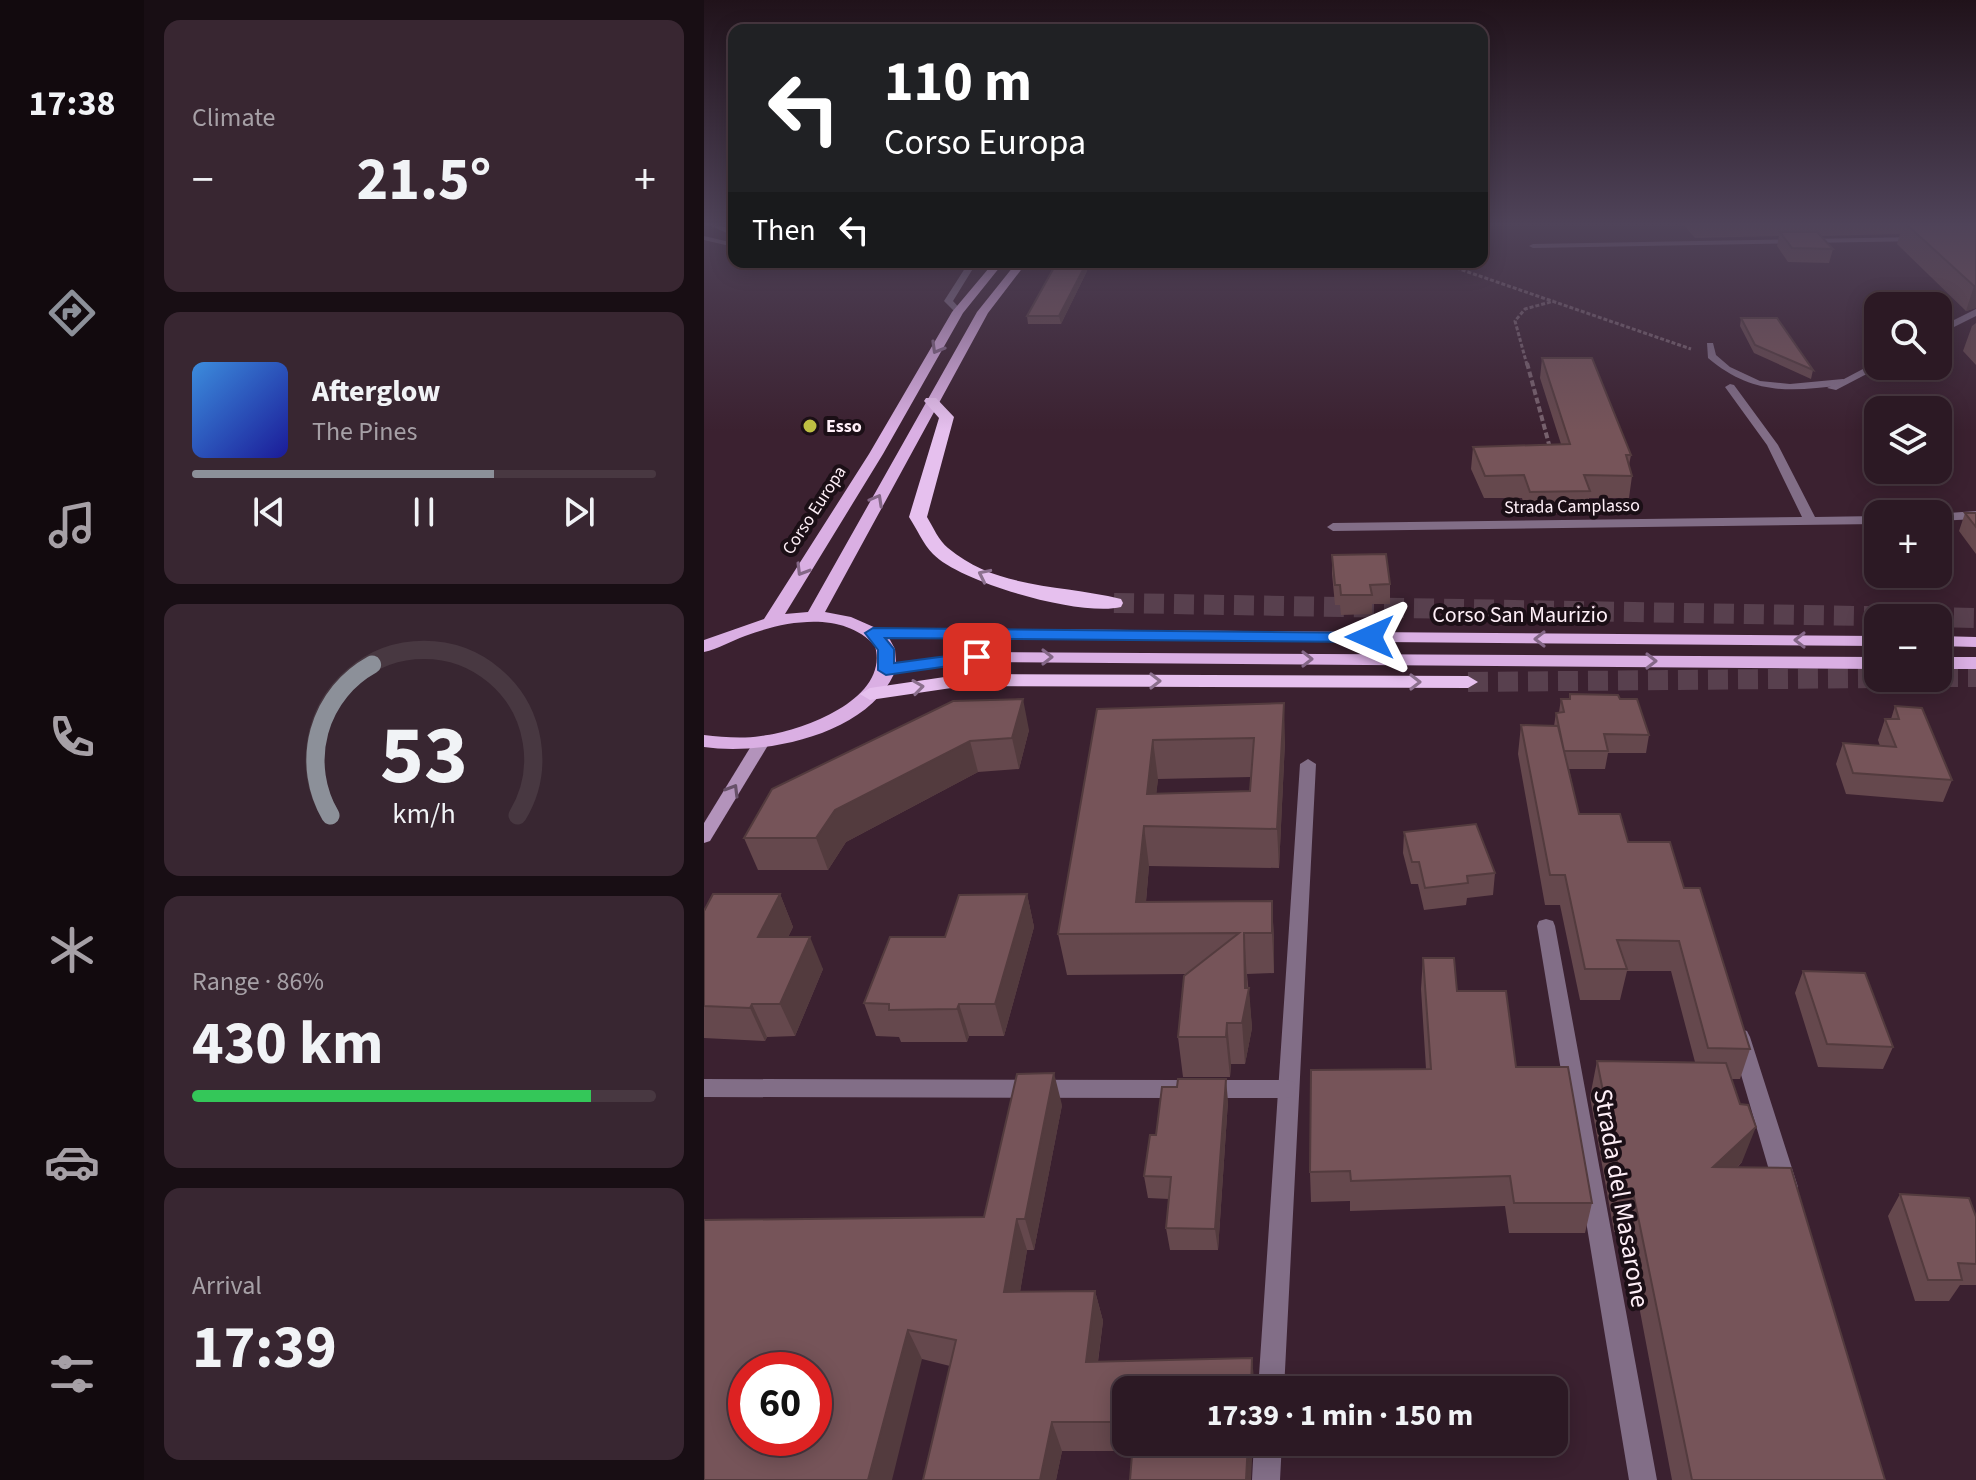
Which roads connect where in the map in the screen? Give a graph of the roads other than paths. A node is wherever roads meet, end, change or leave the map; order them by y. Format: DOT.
graph roads {
  1 [pos="954,292"];
  2 [pos="974,292"];
  3 [pos="999,292"];
  4 [pos="958,312"];
  5 [pos="1976,312"];
  6 [pos="1952,325"];
  7 [pos="1710,345"];
  8 [pos="1864,371"];
  9 [pos="1730,387"];
  10 [pos="931,401"];
  11 [pos="1976,515"];
  12 [pos="1952,516"];
  13 [pos="1864,520"];
  14 [pos="1811,522"];
  15 [pos="1333,527"];
  16 [pos="1114,603"];
  17 [pos="813,618"];
  18 [pos="771,622"];
  19 [pos="873,633"];
  20 [pos="1864,641"];
  21 [pos="1952,641"];
  22 [pos="1976,642"];
  23 [pos="704,647"];
  24 [pos="1864,663"];
  25 [pos="1952,663"];
  26 [pos="1976,663"];
  27 [pos="886,670"];
  28 [pos="1468,682"];
  29 [pos="870,694"];
  30 [pos="705,742"];
  31 [pos="762,742"];
  32 [pos="1308,764"];
  33 [pos="704,837"];
  34 [pos="1546,926"];
  35 [pos="1734,1015"];
  36 [pos="704,1088"];
  37 [pos="1286,1089"];
  38 [pos="1792,1210"];
  39 [pos="1272,1376"];
  40 [pos="1267,1456"];
  41 [pos="1266,1480"];
  42 [pos="1643,1480"];
  1 -- 4 [label="street"];
  2 -- 4 [label="main road, Corso Europa"];
  3 -- 10 [label="main road"];
  4 -- 18 [label="main road, Corso Europa, one-way"];
  5 -- 6 [label="street"];
  7 -- 8 [label="street"];
  9 -- 14 [label="street"];
  16 -- 10 [label="highway, one-way"];
  17 -- 10 [label="main road, one-way"];
  11 -- 12 [label="street"];
  13 -- 14 [label="street, Strada Camplasso"];
  14 -- 15 [label="street, Strada Camplasso"];
  17 -- 18 [label="main road"];
  17 -- 19 [label="main road"];
  18 -- 23 [label="main road"];
  20 -- 19 [label="main road, Corso San Maurizio, one-way"];
  19 -- 27 [label="main road"];
  21 -- 22 [label="main road"];
  27 -- 24 [label="main road, Corso San Maurizio, one-way"];
  25 -- 26 [label="main road"];
  27 -- 29 [label="main road"];
  29 -- 28 [label="highway, one-way"];
  29 -- 31 [label="main road"];
  30 -- 31 [label="main road"];
  33 -- 31 [label="main road, one-way"];
  32 -- 37 [label="street"];
  34 -- 42 [label="street, Strada del Masarone"];
  35 -- 38 [label="street"];
  36 -- 37 [label="street"];
  37 -- 39 [label="street"];
  40 -- 41 [label="street"];
}
